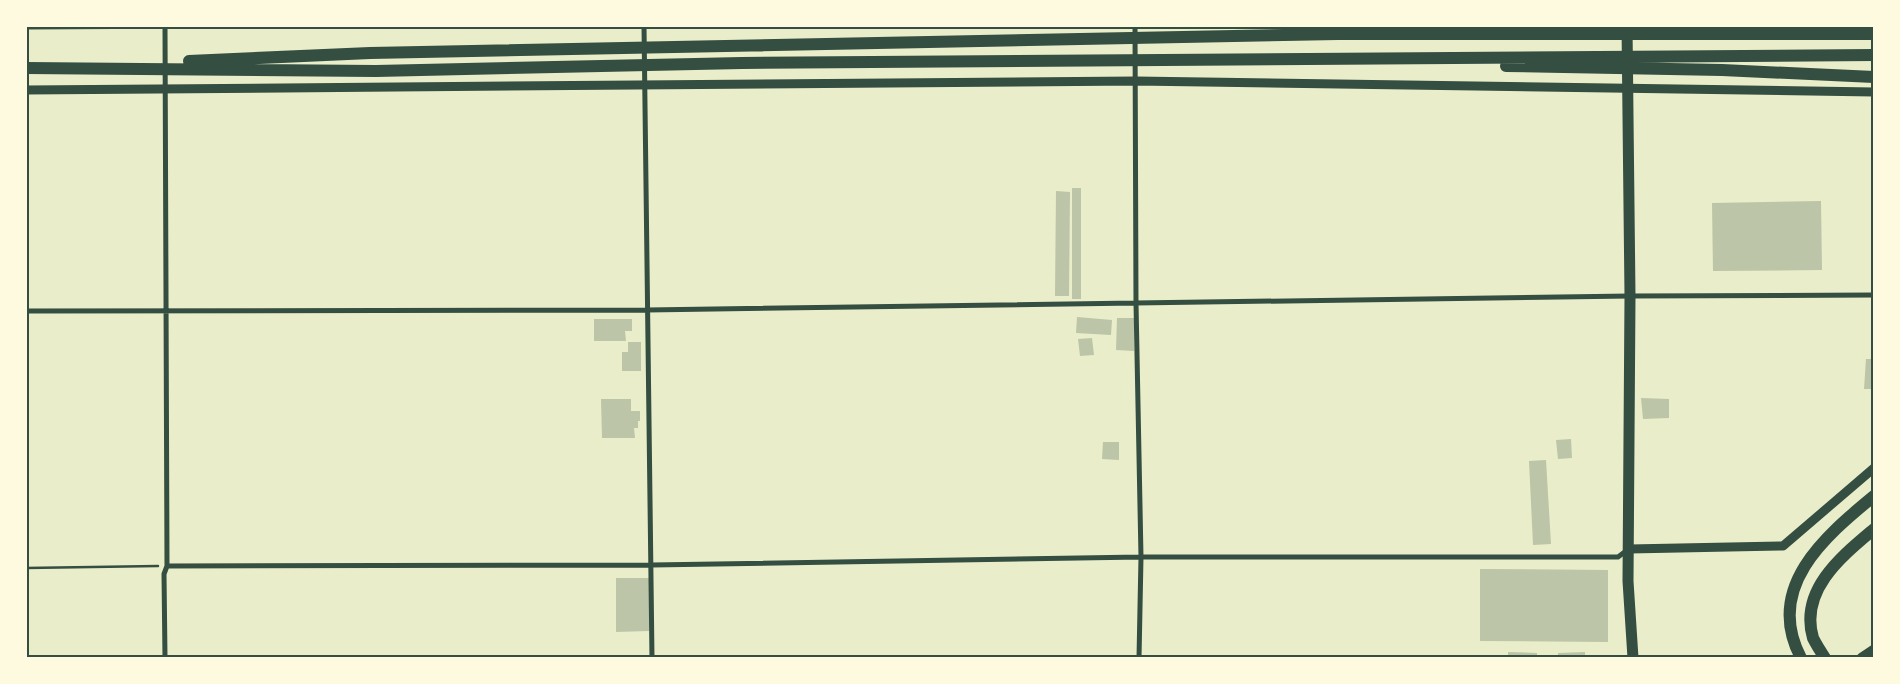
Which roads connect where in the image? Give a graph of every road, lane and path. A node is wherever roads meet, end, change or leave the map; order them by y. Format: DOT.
graph roads {
  1 [pos="165,26"];
  2 [pos="204,26"];
  3 [pos="644,26"];
  4 [pos="1135,26"];
  5 [pos="1402,26"];
  6 [pos="1627,26"];
  7 [pos="26,28"];
  8 [pos="1338,34"];
  9 [pos="1874,34"];
  10 [pos="1874,55"];
  11 [pos="1376,59"];
  12 [pos="31,68"];
  13 [pos="1874,77"];
  14 [pos="1136,81"];
  15 [pos="645,86"];
  16 [pos="1626,87"];
  17 [pos="26,90"];
  18 [pos="165,90"];
  19 [pos="1874,92"];
  20 [pos="1874,295"];
  21 [pos="1630,296"];
  22 [pos="1136,303"];
  23 [pos="166,310"];
  24 [pos="647,310"];
  25 [pos="26,311"];
  26 [pos="1874,468"];
  27 [pos="1874,496"];
  28 [pos="1874,529"];
  29 [pos="1629,549"];
  30 [pos="1141,557"];
  31 [pos="652,565"];
  32 [pos="167,566"];
  33 [pos="26,568"];
  34 [pos="1874,650"];
  35 [pos="165,658"];
  36 [pos="652,658"];
  37 [pos="1139,658"];
  38 [pos="1633,658"];
  39 [pos="1801,658"];
  40 [pos="1825,658"];
  41 [pos="1862,658"];
  1 -- 2 [label="street"];
  1 -- 7 [label="street"];
  1 -- 18 [label="street"];
  3 -- 15 [label="street"];
  4 -- 14 [label="street"];
  5 -- 8 [label="highway"];
  6 -- 16 [label="main road"];
  8 -- 9 [label="highway"];
  8 -- 12 [label="highway"];
  10 -- 11 [label="highway"];
  11 -- 12 [label="highway"];
  11 -- 13 [label="highway"];
  14 -- 15 [label="street"];
  14 -- 16 [label="street"];
  14 -- 22 [label="street"];
  15 -- 18 [label="street"];
  15 -- 24 [label="street"];
  16 -- 19 [label="street"];
  16 -- 21 [label="main road"];
  17 -- 18 [label="street"];
  18 -- 23 [label="street"];
  20 -- 21 [label="street"];
  21 -- 22 [label="street"];
  21 -- 29 [label="main road"];
  22 -- 24 [label="street"];
  22 -- 30 [label="street"];
  23 -- 24 [label="street"];
  23 -- 25 [label="street"];
  23 -- 32 [label="street"];
  24 -- 31 [label="street"];
  26 -- 29 [label="street"];
  27 -- 39 [label="highway"];
  28 -- 40 [label="highway"];
  29 -- 30 [label="street"];
  29 -- 38 [label="main road"];
  30 -- 31 [label="street"];
  30 -- 37 [label="street"];
  31 -- 32 [label="street"];
  31 -- 36 [label="street"];
  32 -- 33 [label="path"];
  32 -- 35 [label="street"];
  34 -- 41 [label="main road"];
}
